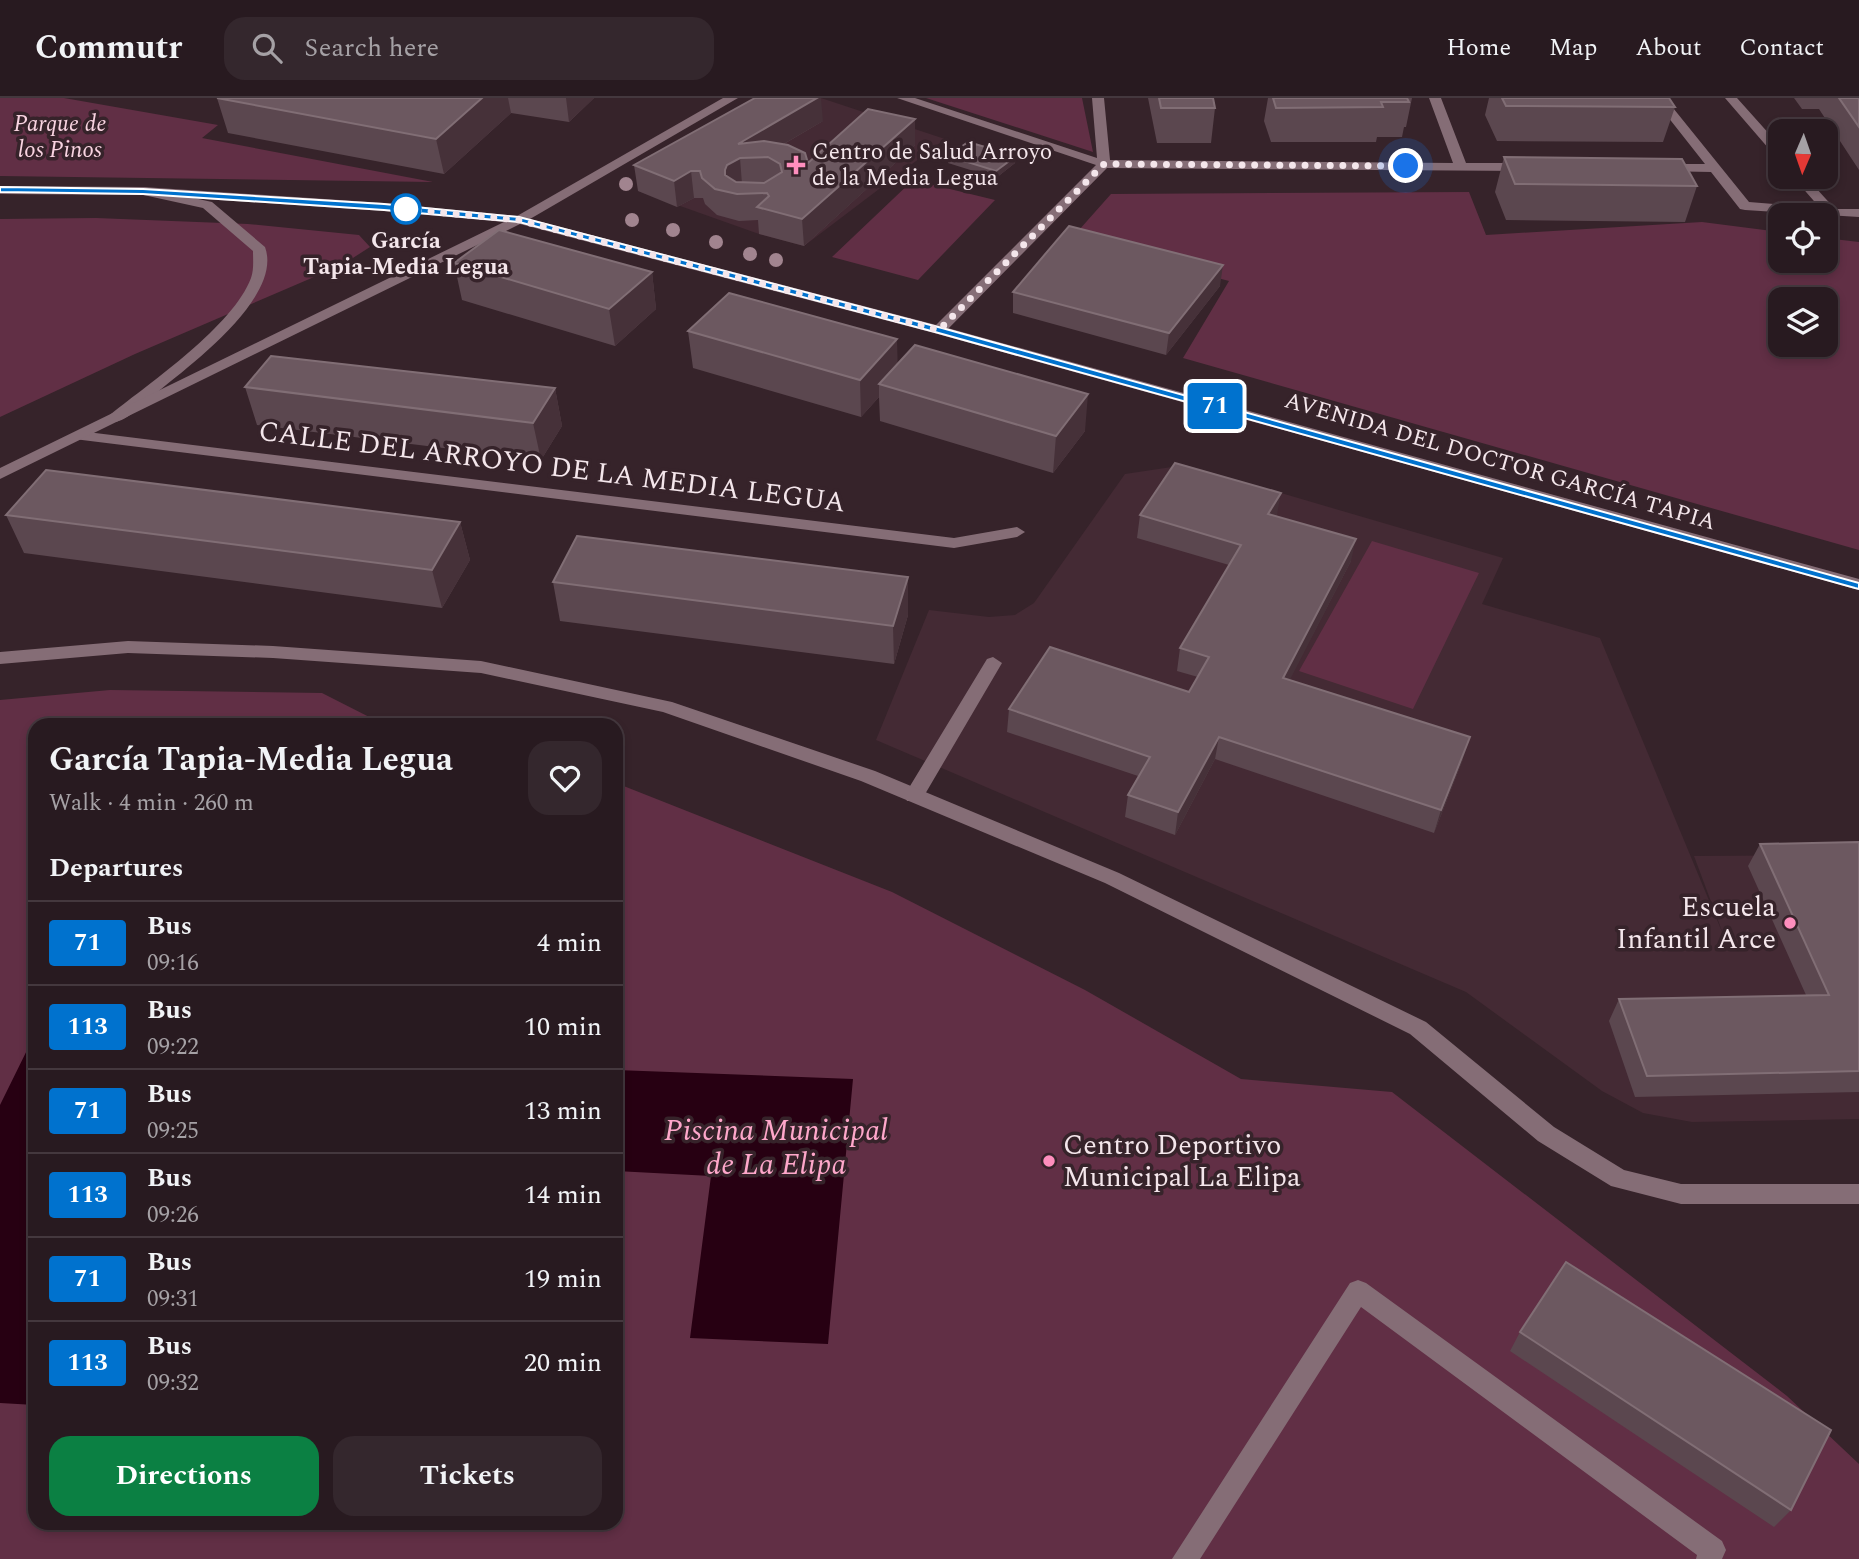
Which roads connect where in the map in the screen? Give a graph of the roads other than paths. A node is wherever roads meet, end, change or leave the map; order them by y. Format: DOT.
graph roads {
  1 [pos="732,98"];
  2 [pos="903,98"];
  3 [pos="1098,98"];
  4 [pos="1435,98"];
  5 [pos="1659,98"];
  6 [pos="1731,98"];
  7 [pos="1768,140"];
  8 [pos="1104,164"];
  9 [pos="1461,166"];
  10 [pos="1541,167"];
  11 [pos="1648,168"];
  12 [pos="1715,168"];
  13 [pos="1810,189"];
  14 [pos="0,190"];
  15 [pos="143,191"];
  16 [pos="1822,203"];
  17 [pos="1768,208"];
  18 [pos="1838,213"];
  19 [pos="1859,214"];
  20 [pos="519,220"];
  21 [pos="939,330"];
  22 [pos="110,422"];
  23 [pos="79,436"];
  24 [pos="0,474"];
  25 [pos="1017,532"];
  26 [pos="1859,585"];
  27 [pos="0,658"];
  28 [pos="993,663"];
  29 [pos="915,796"];
  30 [pos="1859,1194"];
  31 [pos="1185,1559"];
  32 [pos="1709,1559"];
  1 -- 20 [label="street"];
  2 -- 8 [label="street"];
  3 -- 8 [label="street"];
  4 -- 9 [label="street"];
  5 -- 12 [label="street"];
  6 -- 7 [label="street"];
  8 -- 9 [label="street"];
  8 -- 21 [label="street"];
  9 -- 10 [label="street"];
  11 -- 12 [label="street"];
  12 -- 17 [label="street"];
  13 -- 16 [label="street"];
  14 -- 15 [label="street, AVENIDA DEL DOCTOR GARCÍA TAPIA"];
  15 -- 20 [label="street, AVENIDA DEL DOCTOR GARCÍA TAPIA"];
  15 -- 22 [label="street, AVENIDA DEL DOCTOR GARCÍA TAPIA"];
  18 -- 19 [label="street"];
  20 -- 21 [label="street, AVENIDA DEL DOCTOR GARCÍA TAPIA"];
  20 -- 22 [label="street"];
  21 -- 26 [label="street, AVENIDA DEL DOCTOR GARCÍA TAPIA"];
  22 -- 23 [label="street"];
  23 -- 24 [label="street"];
  23 -- 25 [label="street, CALLE DEL ARROYO DE LA MEDIA LEGUA"];
  27 -- 29 [label="street"];
  28 -- 29 [label="street"];
  29 -- 30 [label="street"];
  31 -- 32 [label="street"];
}
